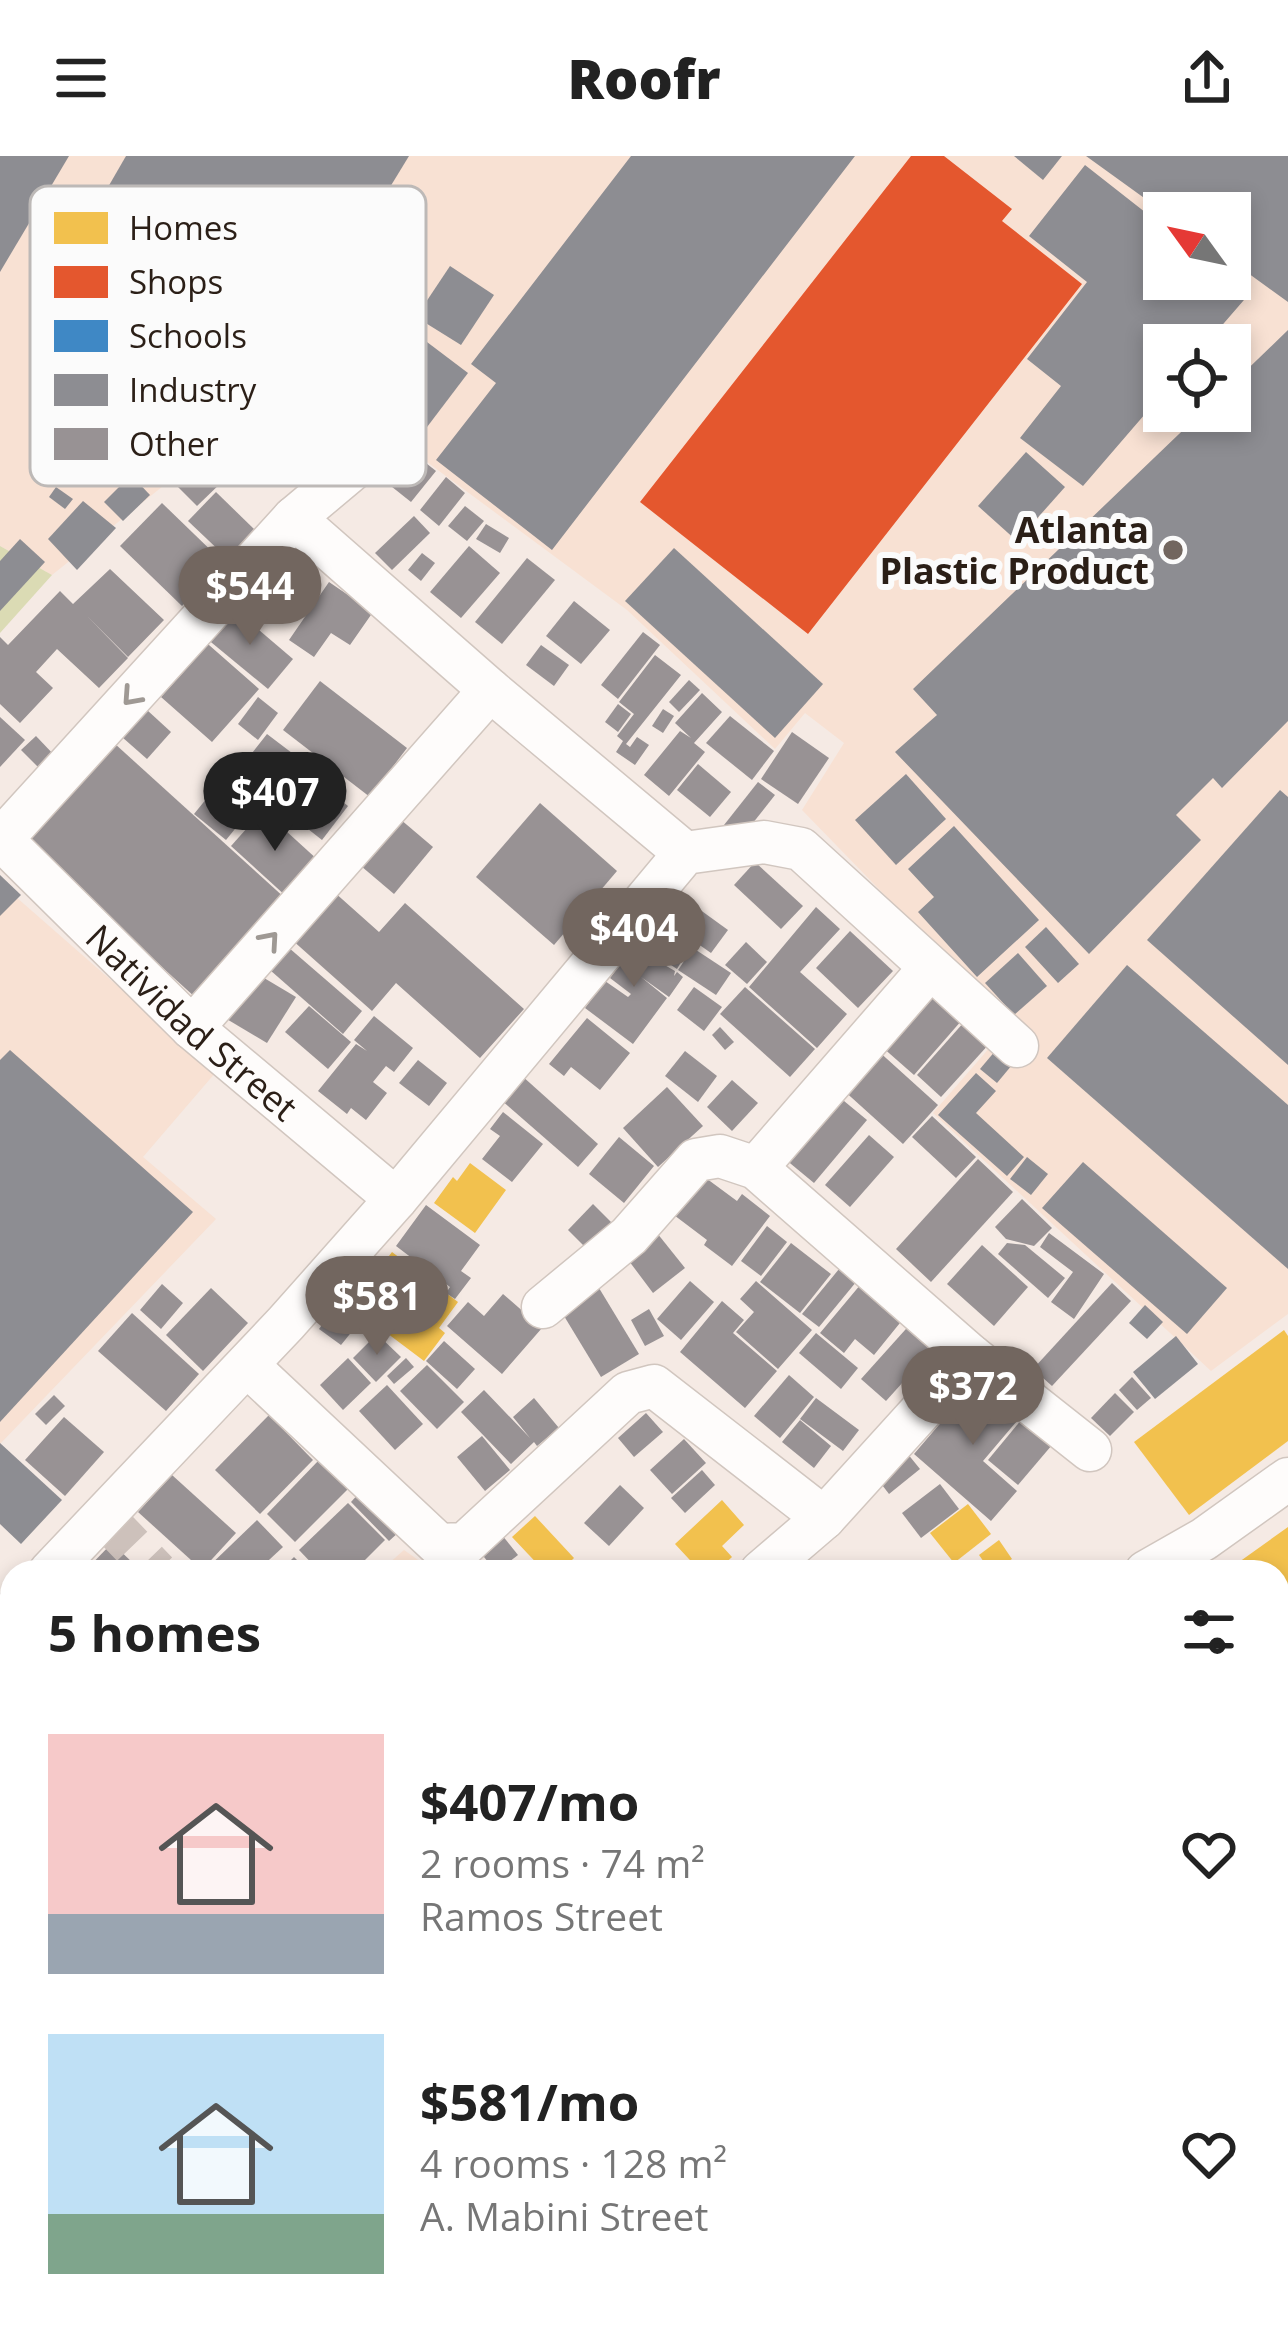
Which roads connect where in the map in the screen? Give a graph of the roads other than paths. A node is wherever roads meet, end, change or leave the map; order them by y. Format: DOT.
graph roads {
  1 [pos="332,486"];
  2 [pos="294,518"];
  3 [pos="490,690"];
  4 [pos="685,854"];
  5 [pos="930,968"];
  6 [pos="192,1028"];
  7 [pos="1017,1046"];
  8 [pos="755,1168"];
  9 [pos="396,1199"];
  10 [pos="543,1307"];
  11 [pos="971,1356"];
  12 [pos="247,1365"];
  13 [pos="1090,1450"];
  14 [pos="1288,1478"];
  15 [pos="824,1518"];
  16 [pos="1192,1555"];
  17 [pos="61,1560"];
  18 [pos="775,1560"];
  1 -- 2 [label="street"];
  2 -- 3 [label="street"];
  2 -- 6 [label="street, Natividad Street, one-way"];
  3 -- 4 [label="street"];
  6 -- 3 [label="street, one-way"];
  4 -- 5 [label="street"];
  4 -- 9 [label="street"];
  5 -- 7 [label="street"];
  5 -- 8 [label="street"];
  6 -- 9 [label="street, Natividad Street"];
  8 -- 10 [label="street"];
  8 -- 11 [label="street"];
  9 -- 12 [label="street"];
  11 -- 13 [label="street"];
  11 -- 15 [label="street"];
  12 -- 15 [label="street"];
  12 -- 17 [label="street"];
  14 -- 16 [label="street"];
  15 -- 18 [label="street"];
}
